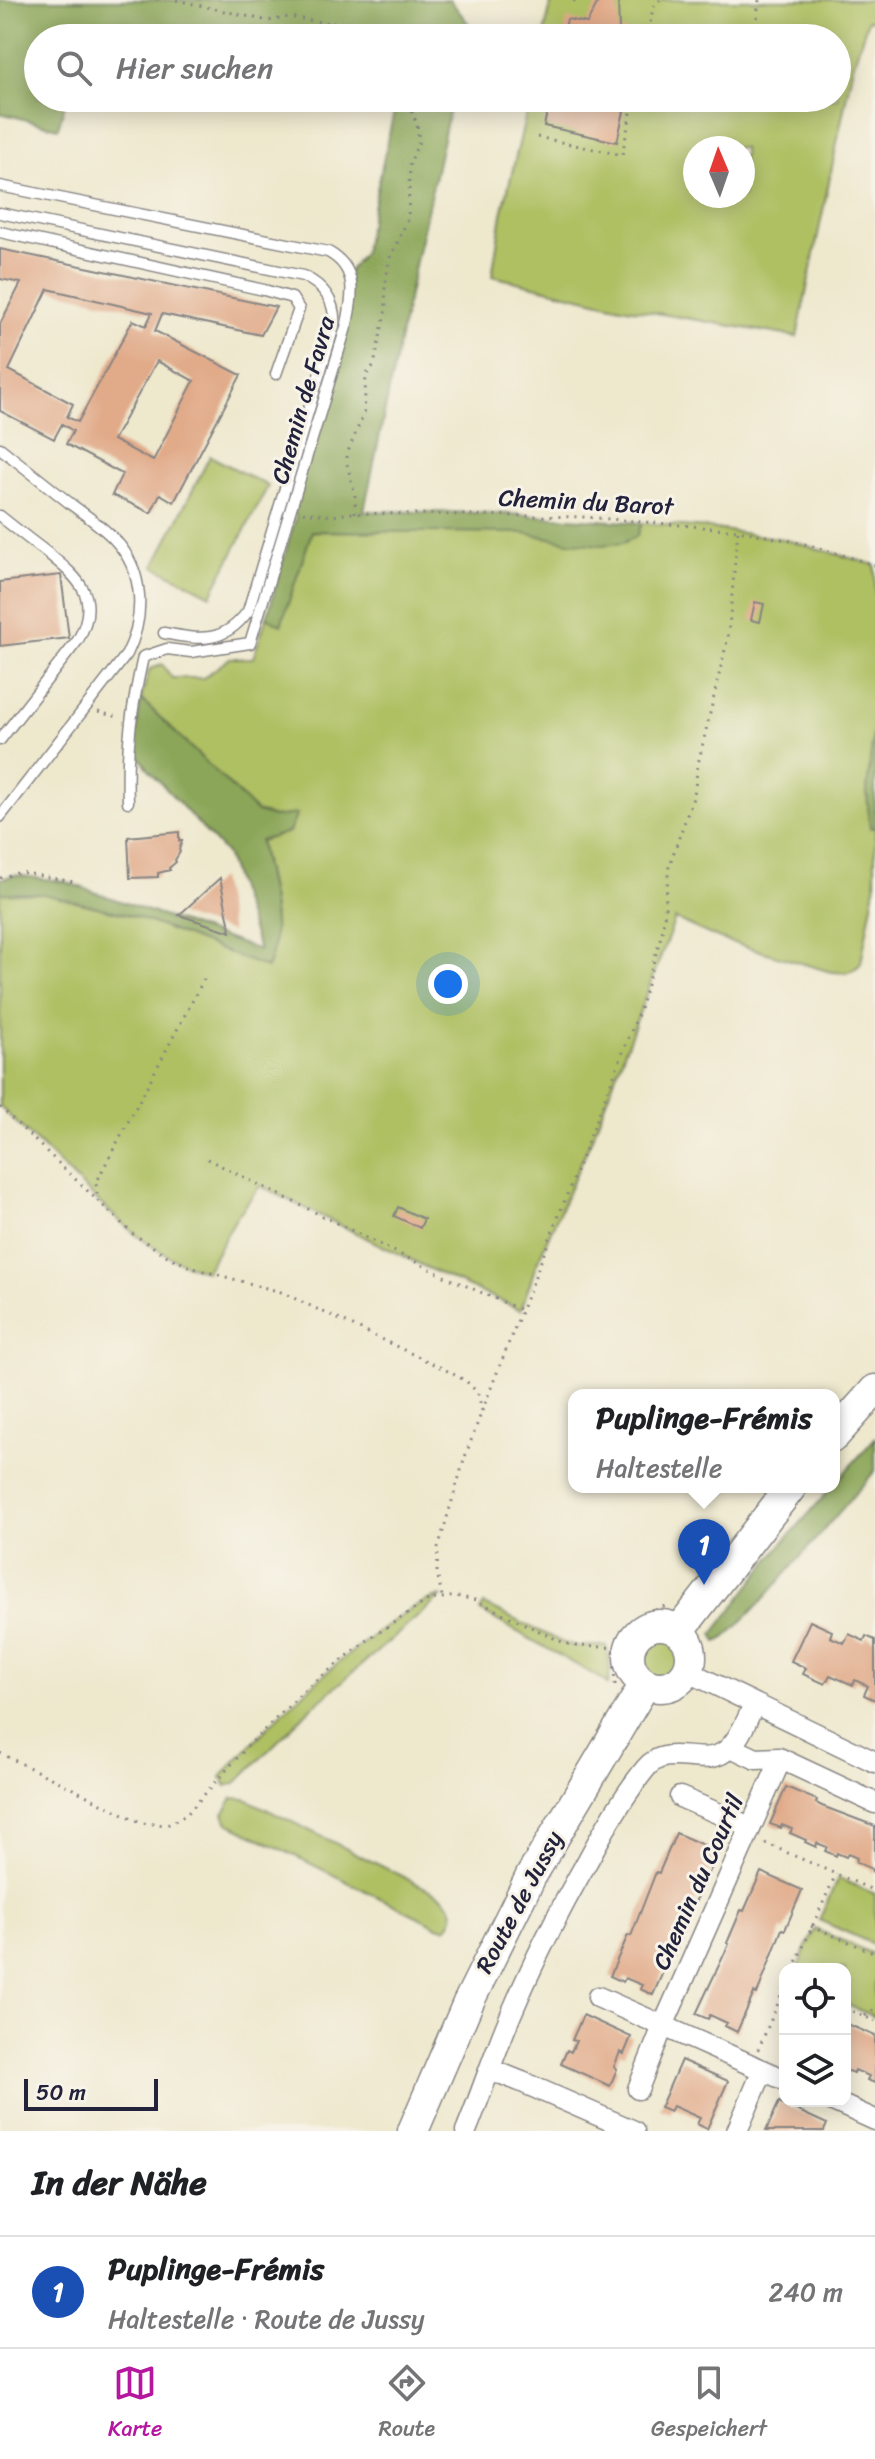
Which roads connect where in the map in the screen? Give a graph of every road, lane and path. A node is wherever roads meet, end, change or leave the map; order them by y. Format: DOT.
graph roads {
  1 [pos="176,0"];
  2 [pos="574,0"];
  3 [pos="660,0"];
  4 [pos="759,0"];
  5 [pos="577,6"];
  6 [pos="355,24"];
  7 [pos="650,24"];
  8 [pos="756,24"];
  9 [pos="412,112"];
  10 [pos="631,112"];
  11 [pos="537,137"];
  12 [pos="0,186"];
  13 [pos="0,213"];
  14 [pos="0,232"];
  15 [pos="276,374"];
  16 [pos="0,448"];
  17 [pos="292,509"];
  18 [pos="355,513"];
  19 [pos="0,516"];
  20 [pos="738,530"];
  21 [pos="875,565"];
  22 [pos="164,633"];
  23 [pos="0,740"];
  24 [pos="128,802"];
  25 [pos="0,817"];
  26 [pos="0,878"];
  27 [pos="74,882"];
  28 [pos="204,979"];
  29 [pos="0,1107"];
  30 [pos="207,1159"];
  31 [pos="98,1201"];
  32 [pos="521,1310"];
  33 [pos="875,1390"];
  34 [pos="482,1411"];
  35 [pos="840,1429"];
  36 [pos="786,1493"];
  37 [pos="442,1596"];
  38 [pos="679,1631"];
  39 [pos="630,1648"];
  40 [pos="687,1671"];
  41 [pos="645,1684"];
  42 [pos="754,1705"];
  43 [pos="731,1747"];
  44 [pos="0,1753"];
  45 [pos="781,1759"];
  46 [pos="875,1762"];
  47 [pos="680,1797"];
  48 [pos="875,1803"];
  49 [pos="748,1831"];
  50 [pos="836,1874"];
  51 [pos="875,1891"];
  52 [pos="811,1926"];
  53 [pos="875,1953"];
  54 [pos="796,1963"];
  55 [pos="598,1997"];
  56 [pos="779,2004"];
  57 [pos="875,2009"];
  58 [pos="851,2010"];
  59 [pos="865,2016"];
  60 [pos="875,2021"];
  61 [pos="663,2026"];
  62 [pos="757,2068"];
  63 [pos="489,2072"];
  64 [pos="779,2077"];
  65 [pos="638,2089"];
  66 [pos="842,2107"];
  67 [pos="863,2121"];
  68 [pos="413,2131"];
  69 [pos="466,2131"];
  70 [pos="634,2131"];
  71 [pos="737,2131"];
  1 -- 6 [label="path"];
  2 -- 5 [label="path"];
  3 -- 7 [label="path"];
  4 -- 8 [label="path"];
  9 -- 18 [label="path"];
  10 -- 11 [label="path"];
  12 -- 17 [label="lane, Chemin de Favra"];
  13 -- 22 [label="lane"];
  14 -- 15 [label="lane"];
  16 -- 25 [label="lane"];
  17 -- 18 [label="path, Chemin du Barot"];
  17 -- 24 [label="lane, Chemin de Favra"];
  18 -- 20 [label="path, Chemin du Barot"];
  19 -- 23 [label="lane"];
  20 -- 21 [label="path, Chemin du Barot"];
  20 -- 32 [label="path"];
  26 -- 27 [label="path"];
  28 -- 31 [label="path"];
  29 -- 31 [label="path"];
  30 -- 32 [label="path"];
  31 -- 34 [label="path"];
  32 -- 34 [label="path"];
  33 -- 35 [label="main road"];
  34 -- 37 [label="path"];
  36 -- 38 [label="main road"];
  37 -- 39 [label="path"];
  37 -- 44 [label="path"];
  38 -- 39 [label="main road"];
  38 -- 40 [label="main road"];
  39 -- 41 [label="main road"];
  40 -- 41 [label="main road"];
  40 -- 42 [label="street"];
  41 -- 68 [label="main road, Route de Jussy"];
  42 -- 43 [label="street"];
  42 -- 46 [label="street"];
  43 -- 45 [label="street"];
  43 -- 63 [label="street"];
  45 -- 48 [label="street"];
  45 -- 49 [label="street, Chemin du Courtil"];
  47 -- 49 [label="street"];
  49 -- 50 [label="path"];
  49 -- 61 [label="street, Chemin du Courtil"];
  50 -- 51 [label="path"];
  50 -- 52 [label="path"];
  52 -- 53 [label="path"];
  52 -- 54 [label="path"];
  55 -- 61 [label="street"];
  56 -- 62 [label="path"];
  57 -- 59 [label="path"];
  58 -- 59 [label="path"];
  59 -- 60 [label="path"];
  61 -- 62 [label="street"];
  61 -- 65 [label="street, Chemin du Courtil"];
  62 -- 64 [label="street"];
  62 -- 71 [label="street"];
  63 -- 69 [label="street"];
  63 -- 70 [label="street"];
  66 -- 67 [label="street"];
}
